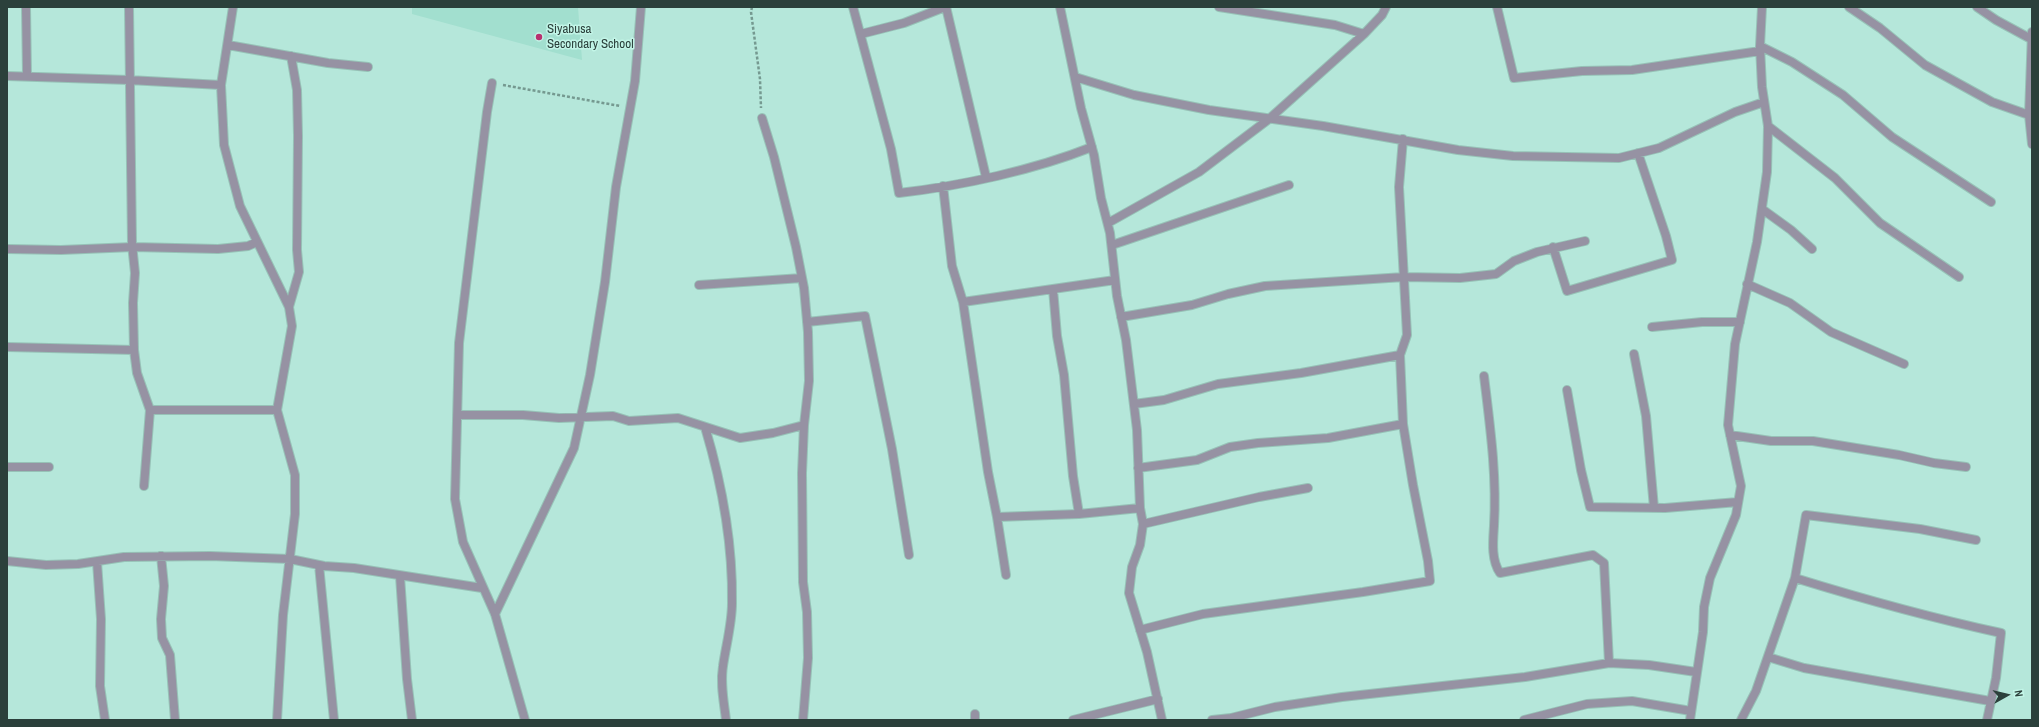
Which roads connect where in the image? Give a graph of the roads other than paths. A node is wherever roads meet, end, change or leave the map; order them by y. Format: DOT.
graph roads {
  1 [pos="26,7"];
  2 [pos="129,7"];
  3 [pos="233,7"];
  4 [pos="641,7"];
  5 [pos="853,7"];
  6 [pos="946,7"];
  7 [pos="1060,7"];
  8 [pos="1219,7"];
  9 [pos="1386,7"];
  10 [pos="1497,7"];
  11 [pos="1762,7"];
  12 [pos="1849,7"];
  13 [pos="1976,7"];
  14 [pos="861,34"];
  15 [pos="1364,34"];
  16 [pos="2032,36"];
  17 [pos="228,45"];
  18 [pos="1760,49"];
  19 [pos="291,56"];
  20 [pos="368,67"];
  21 [pos="7,76"];
  22 [pos="27,76"];
  23 [pos="1075,77"];
  24 [pos="129,80"];
  25 [pos="492,83"];
  26 [pos="222,85"];
  27 [pos="1764,102"];
  28 [pos="2029,115"];
  29 [pos="762,118"];
  30 [pos="1269,119"];
  31 [pos="1768,126"];
  32 [pos="1402,140"];
  33 [pos="2032,144"];
  34 [pos="1092,147"];
  35 [pos="1638,153"];
  36 [pos="986,177"];
  37 [pos="1289,185"];
  38 [pos="943,186"];
  39 [pos="1991,202"];
  40 [pos="1762,210"];
  41 [pos="1108,222"];
  42 [pos="1585,241"];
  43 [pos="257,242"];
  44 [pos="1112,244"];
  45 [pos="133,247"];
  46 [pos="1553,247"];
  47 [pos="7,249"];
  48 [pos="1812,249"];
  49 [pos="1404,277"];
  50 [pos="1959,277"];
  51 [pos="802,278"];
  52 [pos="1115,280"];
  53 [pos="1747,284"];
  54 [pos="699,285"];
  55 [pos="1053,289"];
  56 [pos="963,302"];
  57 [pos="289,307"];
  58 [pos="1121,317"];
  59 [pos="807,322"];
  60 [pos="1740,322"];
  61 [pos="1652,327"];
  62 [pos="7,347"];
  63 [pos="134,350"];
  64 [pos="1634,354"];
  65 [pos="1400,355"];
  66 [pos="1904,364"];
  67 [pos="1484,376"];
  68 [pos="1567,390"];
  69 [pos="1134,404"];
  70 [pos="150,410"];
  71 [pos="277,410"];
  72 [pos="458,415"];
  73 [pos="581,417"];
  74 [pos="1403,424"];
  75 [pos="804,425"];
  76 [pos="705,426"];
  77 [pos="1730,435"];
  78 [pos="7,467"];
  79 [pos="49,467"];
  80 [pos="1966,467"];
  81 [pos="1138,468"];
  82 [pos="144,486"];
  83 [pos="1308,488"];
  84 [pos="1738,502"];
  85 [pos="1140,508"];
  86 [pos="1654,508"];
  87 [pos="1079,514"];
  88 [pos="997,517"];
  89 [pos="1143,524"];
  90 [pos="1976,540"];
  91 [pos="909,555"];
  92 [pos="161,556"];
  93 [pos="290,559"];
  94 [pos="7,561"];
  95 [pos="97,562"];
  96 [pos="319,565"];
  97 [pos="1006,575"];
  98 [pos="400,576"];
  99 [pos="1795,578"];
  100 [pos="482,588"];
  101 [pos="495,614"];
  102 [pos="1140,630"];
  103 [pos="1768,657"];
  104 [pos="1608,663"];
  105 [pos="1696,672"];
  106 [pos="1158,699"];
  107 [pos="1990,701"];
  108 [pos="1691,711"];
  109 [pos="1242,718"];
  110 [pos="105,720"];
  111 [pos="175,720"];
  112 [pos="278,720"];
  113 [pos="334,720"];
  114 [pos="412,720"];
  115 [pos="525,720"];
  116 [pos="726,720"];
  117 [pos="803,720"];
  118 [pos="1073,720"];
  119 [pos="1162,720"];
  120 [pos="1212,720"];
  121 [pos="1524,720"];
  122 [pos="1690,720"];
  123 [pos="1741,720"];
  124 [pos="1987,720"];
  1 -- 22 [label="street"];
  2 -- 24 [label="street"];
  3 -- 17 [label="street"];
  4 -- 73 [label="street"];
  5 -- 14 [label="street"];
  6 -- 14 [label="street"];
  6 -- 36 [label="street"];
  7 -- 23 [label="street"];
  8 -- 15 [label="street"];
  9 -- 15 [label="street"];
  10 -- 18 [label="street"];
  11 -- 18 [label="street"];
  12 -- 28 [label="street"];
  13 -- 16 [label="street"];
  14 -- 38 [label="street"];
  15 -- 30 [label="street"];
  16 -- 28 [label="street"];
  17 -- 19 [label="street"];
  17 -- 26 [label="street"];
  18 -- 27 [label="street"];
  18 -- 39 [label="street"];
  19 -- 20 [label="street"];
  19 -- 57 [label="street"];
  21 -- 22 [label="street"];
  22 -- 24 [label="street"];
  23 -- 30 [label="street"];
  23 -- 34 [label="street"];
  24 -- 26 [label="street"];
  24 -- 45 [label="street"];
  25 -- 72 [label="street"];
  26 -- 43 [label="street"];
  27 -- 31 [label="street"];
  27 -- 35 [label="street"];
  28 -- 33 [label="street"];
  29 -- 51 [label="street"];
  30 -- 32 [label="street"];
  30 -- 41 [label="street"];
  31 -- 40 [label="street"];
  31 -- 50 [label="street"];
  32 -- 35 [label="street"];
  32 -- 49 [label="street"];
  34 -- 36 [label="street"];
  34 -- 41 [label="street"];
  35 -- 46 [label="street"];
  36 -- 38 [label="street"];
  37 -- 44 [label="street"];
  38 -- 56 [label="street"];
  40 -- 48 [label="street"];
  40 -- 53 [label="street"];
  41 -- 44 [label="street"];
  42 -- 46 [label="street"];
  43 -- 45 [label="street"];
  43 -- 57 [label="street"];
  44 -- 52 [label="street"];
  45 -- 47 [label="street"];
  45 -- 63 [label="street"];
  46 -- 49 [label="street"];
  49 -- 58 [label="street"];
  49 -- 65 [label="street"];
  51 -- 54 [label="street"];
  51 -- 59 [label="street"];
  52 -- 55 [label="street"];
  52 -- 58 [label="street"];
  53 -- 60 [label="street"];
  53 -- 66 [label="street"];
  55 -- 56 [label="street"];
  55 -- 87 [label="street"];
  56 -- 88 [label="street"];
  57 -- 71 [label="street"];
  58 -- 69 [label="street"];
  59 -- 75 [label="street"];
  59 -- 91 [label="street"];
  60 -- 61 [label="street"];
  60 -- 77 [label="street"];
  62 -- 63 [label="street"];
  63 -- 70 [label="street"];
  64 -- 86 [label="street"];
  65 -- 69 [label="street"];
  65 -- 74 [label="street"];
  67 -- 104 [label="street"];
  68 -- 86 [label="street"];
  69 -- 81 [label="street"];
  70 -- 71 [label="street"];
  70 -- 82 [label="street"];
  71 -- 93 [label="street"];
  72 -- 73 [label="street"];
  72 -- 100 [label="street"];
  73 -- 76 [label="street"];
  73 -- 101 [label="street"];
  74 -- 81 [label="street"];
  74 -- 102 [label="street"];
  75 -- 76 [label="street"];
  75 -- 117 [label="street"];
  76 -- 116 [label="street"];
  77 -- 80 [label="street"];
  77 -- 84 [label="street"];
  78 -- 79 [label="street"];
  81 -- 85 [label="street"];
  83 -- 89 [label="street"];
  84 -- 86 [label="street"];
  84 -- 105 [label="street"];
  85 -- 87 [label="street"];
  85 -- 89 [label="street"];
  87 -- 88 [label="street"];
  88 -- 97 [label="street"];
  89 -- 102 [label="street"];
  90 -- 99 [label="street"];
  92 -- 93 [label="street"];
  92 -- 95 [label="street"];
  92 -- 111 [label="street"];
  93 -- 96 [label="street"];
  93 -- 112 [label="street"];
  94 -- 95 [label="street"];
  95 -- 110 [label="street"];
  96 -- 98 [label="street"];
  96 -- 113 [label="street"];
  98 -- 100 [label="street"];
  98 -- 114 [label="street"];
  99 -- 103 [label="street"];
  99 -- 107 [label="street"];
  100 -- 101 [label="street"];
  101 -- 115 [label="street"];
  102 -- 106 [label="street"];
  103 -- 107 [label="street"];
  103 -- 123 [label="street"];
  104 -- 105 [label="street"];
  104 -- 109 [label="street"];
  105 -- 108 [label="street"];
  106 -- 118 [label="street"];
  106 -- 119 [label="street"];
  107 -- 124 [label="street"];
  108 -- 121 [label="street"];
  108 -- 122 [label="street"];
  109 -- 120 [label="street"];
}
